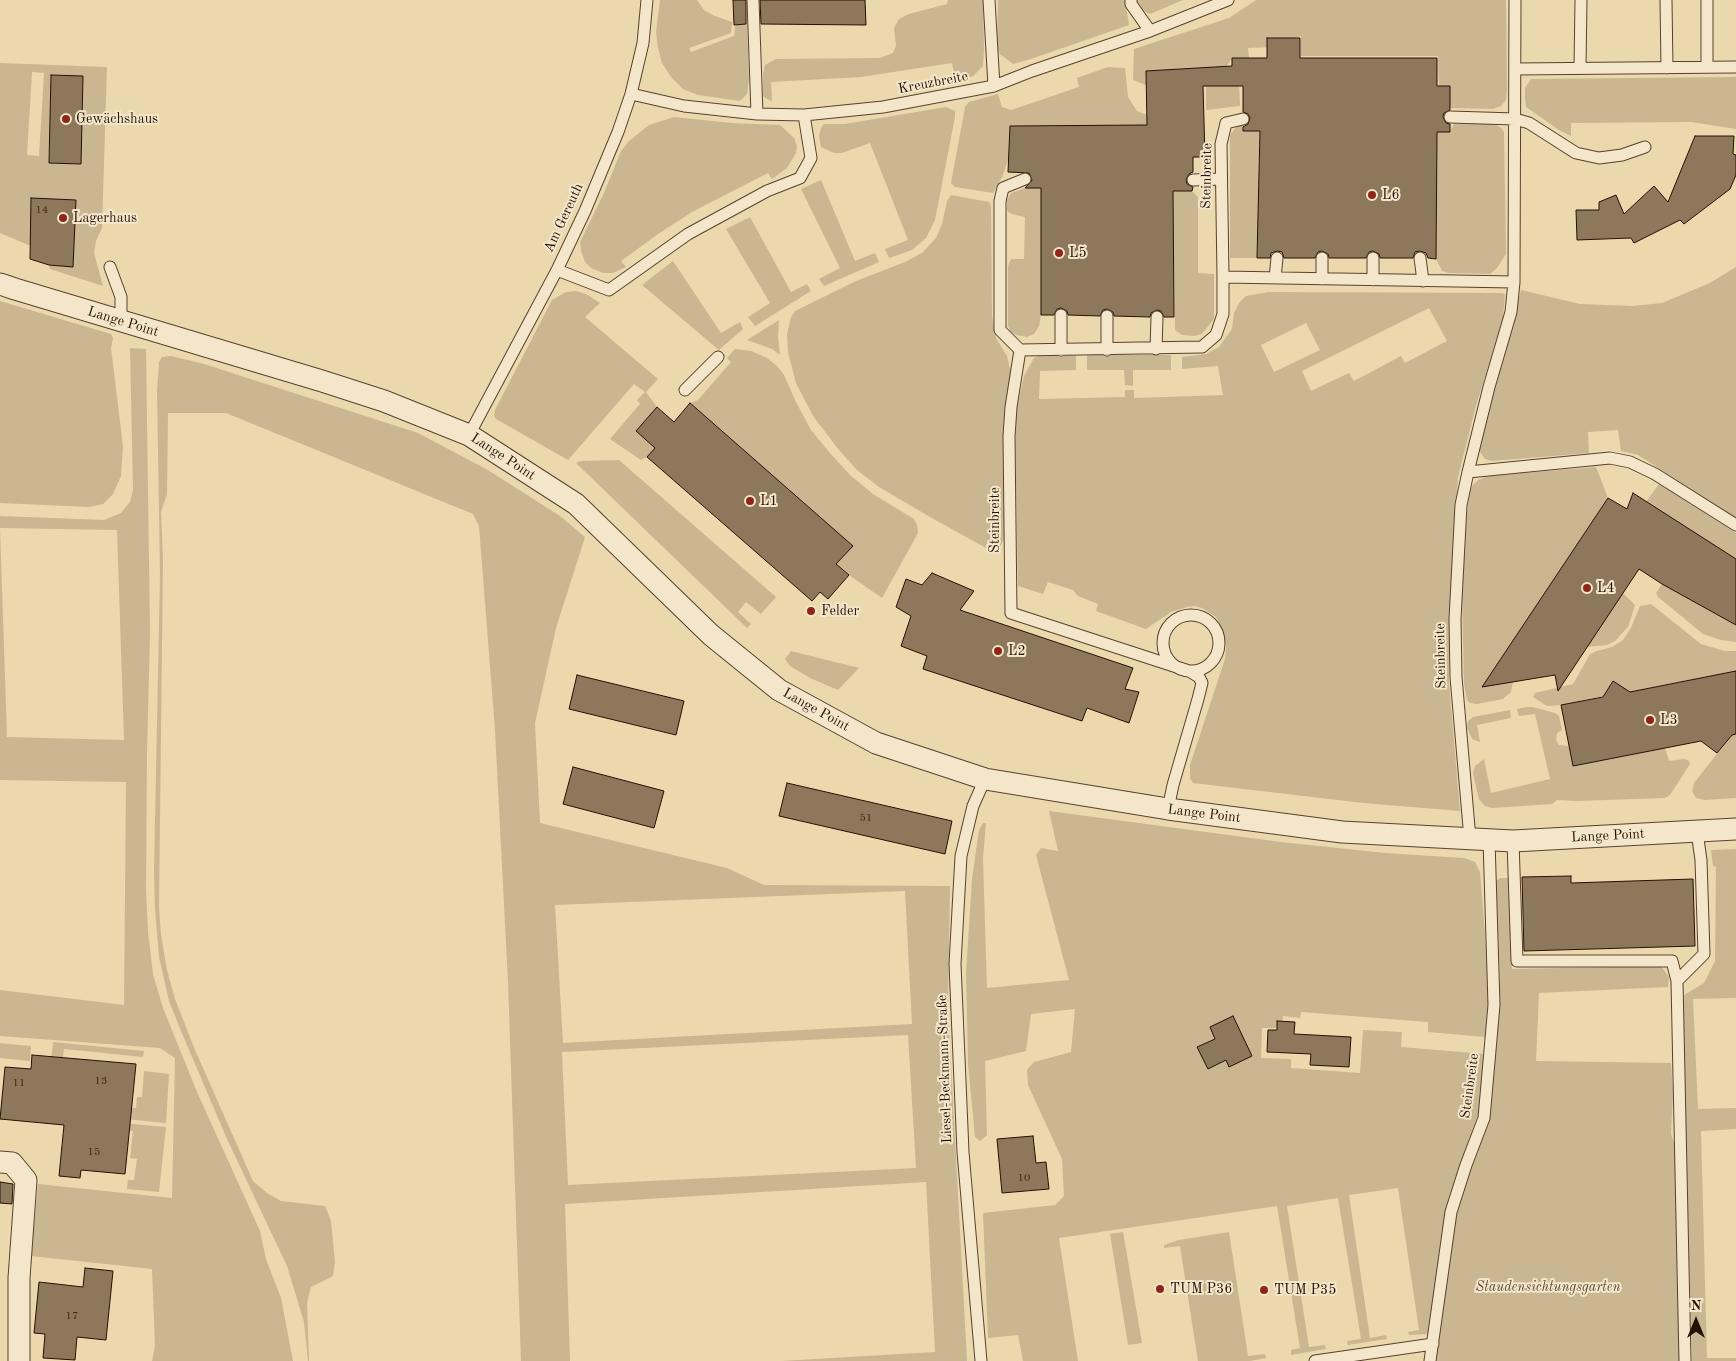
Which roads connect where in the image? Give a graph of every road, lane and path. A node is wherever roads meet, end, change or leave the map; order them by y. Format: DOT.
graph roads {
  1 [pos="647,0"];
  2 [pos="753,0"];
  3 [pos="989,0"];
  4 [pos="1131,0"];
  5 [pos="1228,0"];
  6 [pos="1514,0"];
  7 [pos="1581,0"];
  8 [pos="1666,0"];
  9 [pos="1707,0"];
  10 [pos="1150,31"];
  11 [pos="1707,67"];
  12 [pos="1736,67"];
  13 [pos="1580,68"];
  14 [pos="1666,68"];
  15 [pos="1515,69"];
  16 [pos="994,86"];
  17 [pos="631,94"];
  18 [pos="757,114"];
  19 [pos="804,115"];
  20 [pos="1450,117"];
  21 [pos="1515,118"];
  22 [pos="1243,119"];
  23 [pos="1644,147"];
  24 [pos="1025,179"];
  25 [pos="1221,179"];
  26 [pos="1193,180"];
  27 [pos="1277,258"];
  28 [pos="1322,258"];
  29 [pos="1373,258"];
  30 [pos="1420,258"];
  31 [pos="110,267"];
  32 [pos="557,270"];
  33 [pos="1223,278"];
  34 [pos="1275,278"];
  35 [pos="1322,279"];
  36 [pos="1373,280"];
  37 [pos="1423,280"];
  38 [pos="1514,282"];
  39 [pos="0,284"];
  40 [pos="1060,315"];
  41 [pos="1106,316"];
  42 [pos="1157,317"];
  43 [pos="121,320"];
  44 [pos="1156,349"];
  45 [pos="1020,350"];
  46 [pos="1061,350"];
  47 [pos="1107,350"];
  48 [pos="718,357"];
  49 [pos="685,390"];
  50 [pos="469,435"];
  51 [pos="1468,472"];
  52 [pos="1736,525"];
  53 [pos="1181,669"];
  54 [pos="985,779"];
  55 [pos="1168,810"];
  56 [pos="1736,829"];
  57 [pos="1697,832"];
  58 [pos="1479,839"];
  59 [pos="1513,841"];
  60 [pos="1677,981"];
  61 [pos="0,1162"];
  62 [pos="1434,1344"];
  63 [pos="0,1356"];
  64 [pos="19,1361"];
  65 [pos="982,1361"];
  66 [pos="1315,1361"];
  67 [pos="1430,1361"];
  68 [pos="1686,1361"];
  1 -- 17 [label="lane, Am Gereuth"];
  2 -- 18 [label="lane"];
  3 -- 16 [label="lane"];
  4 -- 10 [label="lane"];
  5 -- 10 [label="lane, Kreuzbreite"];
  6 -- 15 [label="lane, Steinbreite"];
  7 -- 13 [label="lane"];
  8 -- 14 [label="lane"];
  9 -- 11 [label="lane"];
  10 -- 16 [label="lane, Kreuzbreite"];
  11 -- 12 [label="lane"];
  11 -- 14 [label="lane"];
  13 -- 14 [label="lane"];
  13 -- 15 [label="lane"];
  15 -- 21 [label="lane, Steinbreite"];
  16 -- 19 [label="lane, Kreuzbreite"];
  17 -- 18 [label="lane, Kreuzbreite"];
  17 -- 32 [label="lane, Am Gereuth"];
  18 -- 19 [label="lane, Kreuzbreite"];
  19 -- 32 [label="lane"];
  20 -- 21 [label="lane"];
  21 -- 23 [label="lane"];
  21 -- 38 [label="lane, Steinbreite"];
  22 -- 25 [label="lane, Steinbreite"];
  24 -- 45 [label="lane"];
  25 -- 26 [label="lane"];
  25 -- 33 [label="lane, Steinbreite"];
  27 -- 34 [label="lane"];
  28 -- 35 [label="lane"];
  29 -- 36 [label="lane"];
  30 -- 37 [label="lane"];
  31 -- 43 [label="lane"];
  32 -- 50 [label="lane, Am Gereuth"];
  33 -- 34 [label="lane"];
  33 -- 44 [label="lane, Steinbreite"];
  34 -- 35 [label="lane"];
  35 -- 36 [label="lane"];
  36 -- 37 [label="lane"];
  37 -- 38 [label="lane"];
  38 -- 51 [label="lane, Steinbreite"];
  39 -- 43 [label="street, Lange Point"];
  40 -- 46 [label="lane"];
  41 -- 47 [label="lane"];
  42 -- 44 [label="lane"];
  43 -- 50 [label="street, Lange Point"];
  44 -- 47 [label="lane, Steinbreite"];
  45 -- 46 [label="lane, Steinbreite"];
  45 -- 53 [label="lane, Steinbreite"];
  46 -- 47 [label="lane, Steinbreite"];
  48 -- 49 [label="lane"];
  50 -- 54 [label="street, Lange Point"];
  51 -- 52 [label="lane"];
  51 -- 58 [label="lane, Steinbreite"];
  53 -- 53 [label="lane"];
  53 -- 55 [label="lane, Steinbreite"];
  54 -- 55 [label="street, Lange Point"];
  54 -- 65 [label="lane, Liesel-Beckmann-Straße"];
  55 -- 58 [label="street, Lange Point"];
  56 -- 57 [label="street, Lange Point"];
  57 -- 59 [label="street, Lange Point"];
  57 -- 60 [label="lane"];
  58 -- 59 [label="street, Lange Point"];
  58 -- 62 [label="lane, Steinbreite"];
  59 -- 60 [label="lane"];
  60 -- 68 [label="lane"];
  61 -- 64 [label="street"];
  62 -- 66 [label="lane"];
  62 -- 67 [label="lane, Steinbreite"];
  63 -- 64 [label="street"];
}
